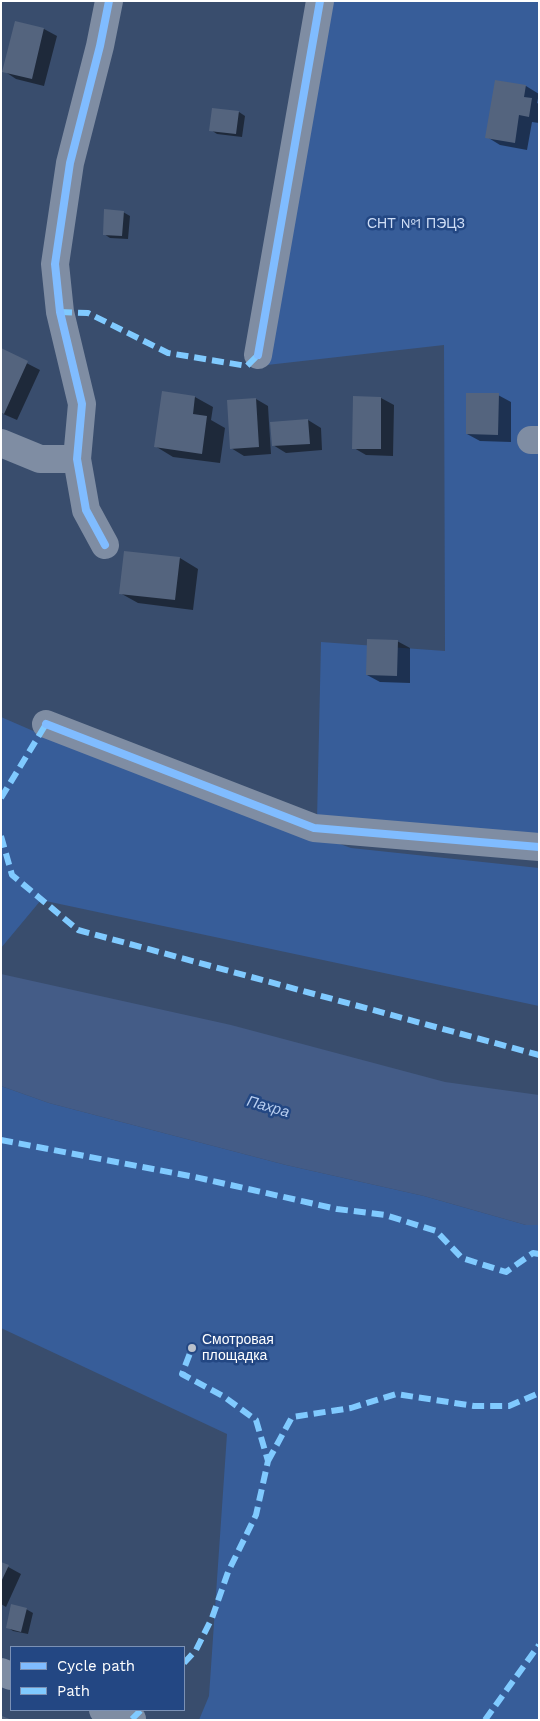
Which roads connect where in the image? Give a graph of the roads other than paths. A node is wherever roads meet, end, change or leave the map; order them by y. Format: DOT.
graph roads {
  1 [pos="109,1"];
  2 [pos="320,1"];
  3 [pos="258,355"];
  4 [pos="1,443"];
  5 [pos="77,459"];
  6 [pos="105,545"];
  7 [pos="46,724"];
  8 [pos="539,847"];
  9 [pos="106,1711"];
  10 [pos="132,1719"];
  1 -- 5 [label="street"];
  2 -- 3 [label="street"];
  4 -- 5 [label="street"];
  5 -- 6 [label="street"];
  7 -- 8 [label="street"];
  9 -- 10 [label="street"];
}
